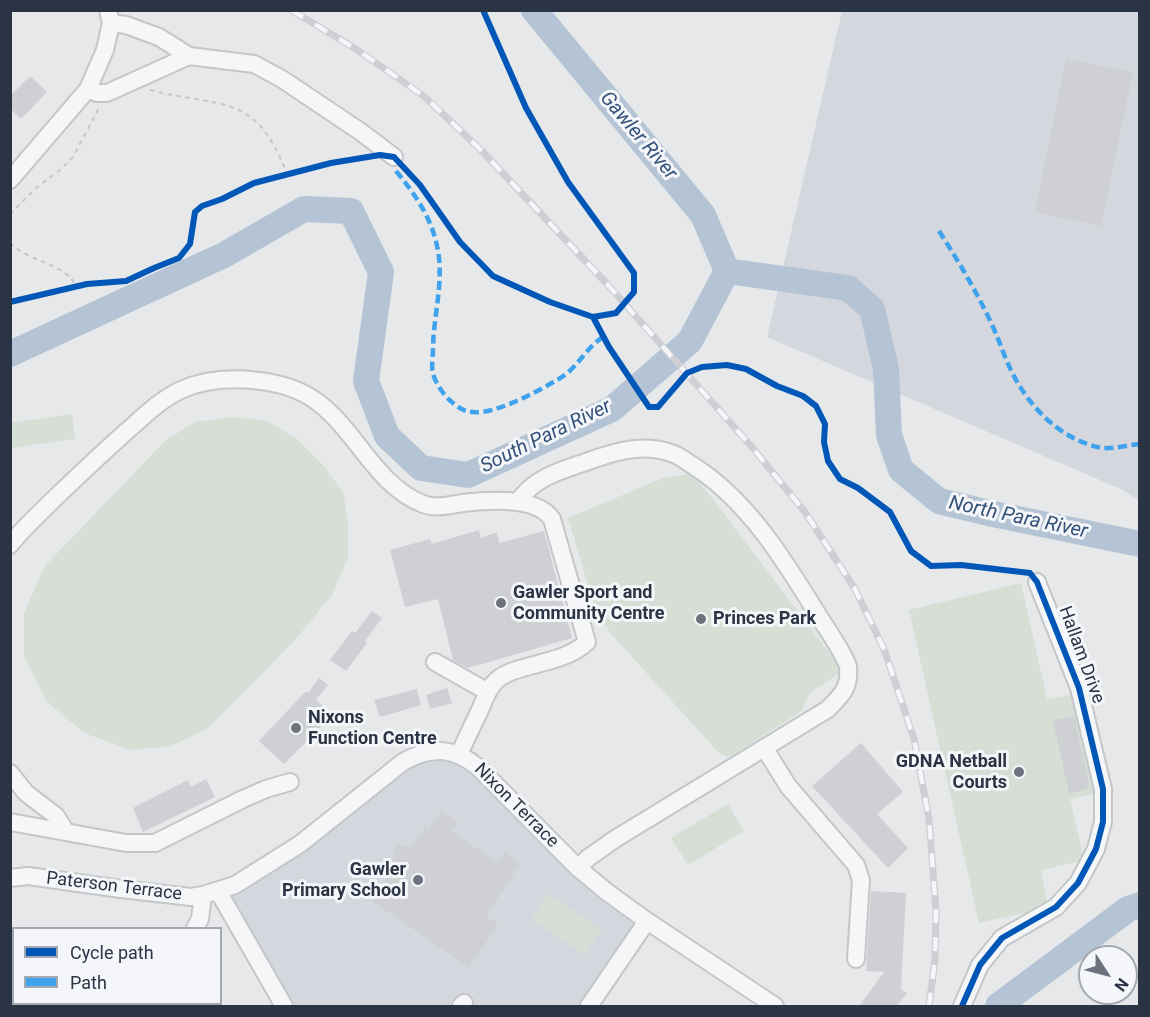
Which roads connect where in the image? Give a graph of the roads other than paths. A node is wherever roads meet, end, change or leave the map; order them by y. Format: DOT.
graph roads {
  1 [pos="109,17"];
  2 [pos="189,56"];
  3 [pos="88,89"];
  4 [pos="394,157"];
  5 [pos="10,180"];
  6 [pos="518,502"];
  7 [pos="11,544"];
  8 [pos="1036,582"];
  9 [pos="435,662"];
  10 [pos="491,687"];
  11 [pos="765,749"];
  12 [pos="459,754"];
  13 [pos="10,773"];
  14 [pos="290,782"];
  15 [pos="10,822"];
  16 [pos="66,832"];
  17 [pos="578,868"];
  18 [pos="10,878"];
  19 [pos="210,893"];
  20 [pos="647,921"];
  21 [pos="196,927"];
  22 [pos="856,958"];
  23 [pos="750,999"];
  24 [pos="284,1006"];
  25 [pos="589,1006"];
  26 [pos="775,1006"];
  27 [pos="962,1006"];
  1 -- 2 [label="street"];
  1 -- 3 [label="street"];
  2 -- 3 [label="street"];
  2 -- 4 [label="street"];
  3 -- 5 [label="street"];
  6 -- 7 [label="street"];
  6 -- 10 [label="street"];
  6 -- 11 [label="street"];
  8 -- 27 [label="street, Hallam Drive"];
  9 -- 10 [label="street"];
  10 -- 12 [label="street"];
  11 -- 17 [label="street"];
  11 -- 22 [label="street"];
  12 -- 17 [label="street, Nixon Terrace"];
  12 -- 19 [label="street, Nixon Terrace"];
  13 -- 16 [label="street"];
  14 -- 16 [label="street"];
  15 -- 16 [label="street"];
  17 -- 20 [label="street, Nixon Terrace"];
  18 -- 19 [label="street, Paterson Terrace"];
  19 -- 21 [label="street"];
  19 -- 24 [label="street"];
  20 -- 23 [label="street, Nixon Terrace"];
  20 -- 25 [label="street"];
  23 -- 26 [label="street, Nixon Terrace"];
}
